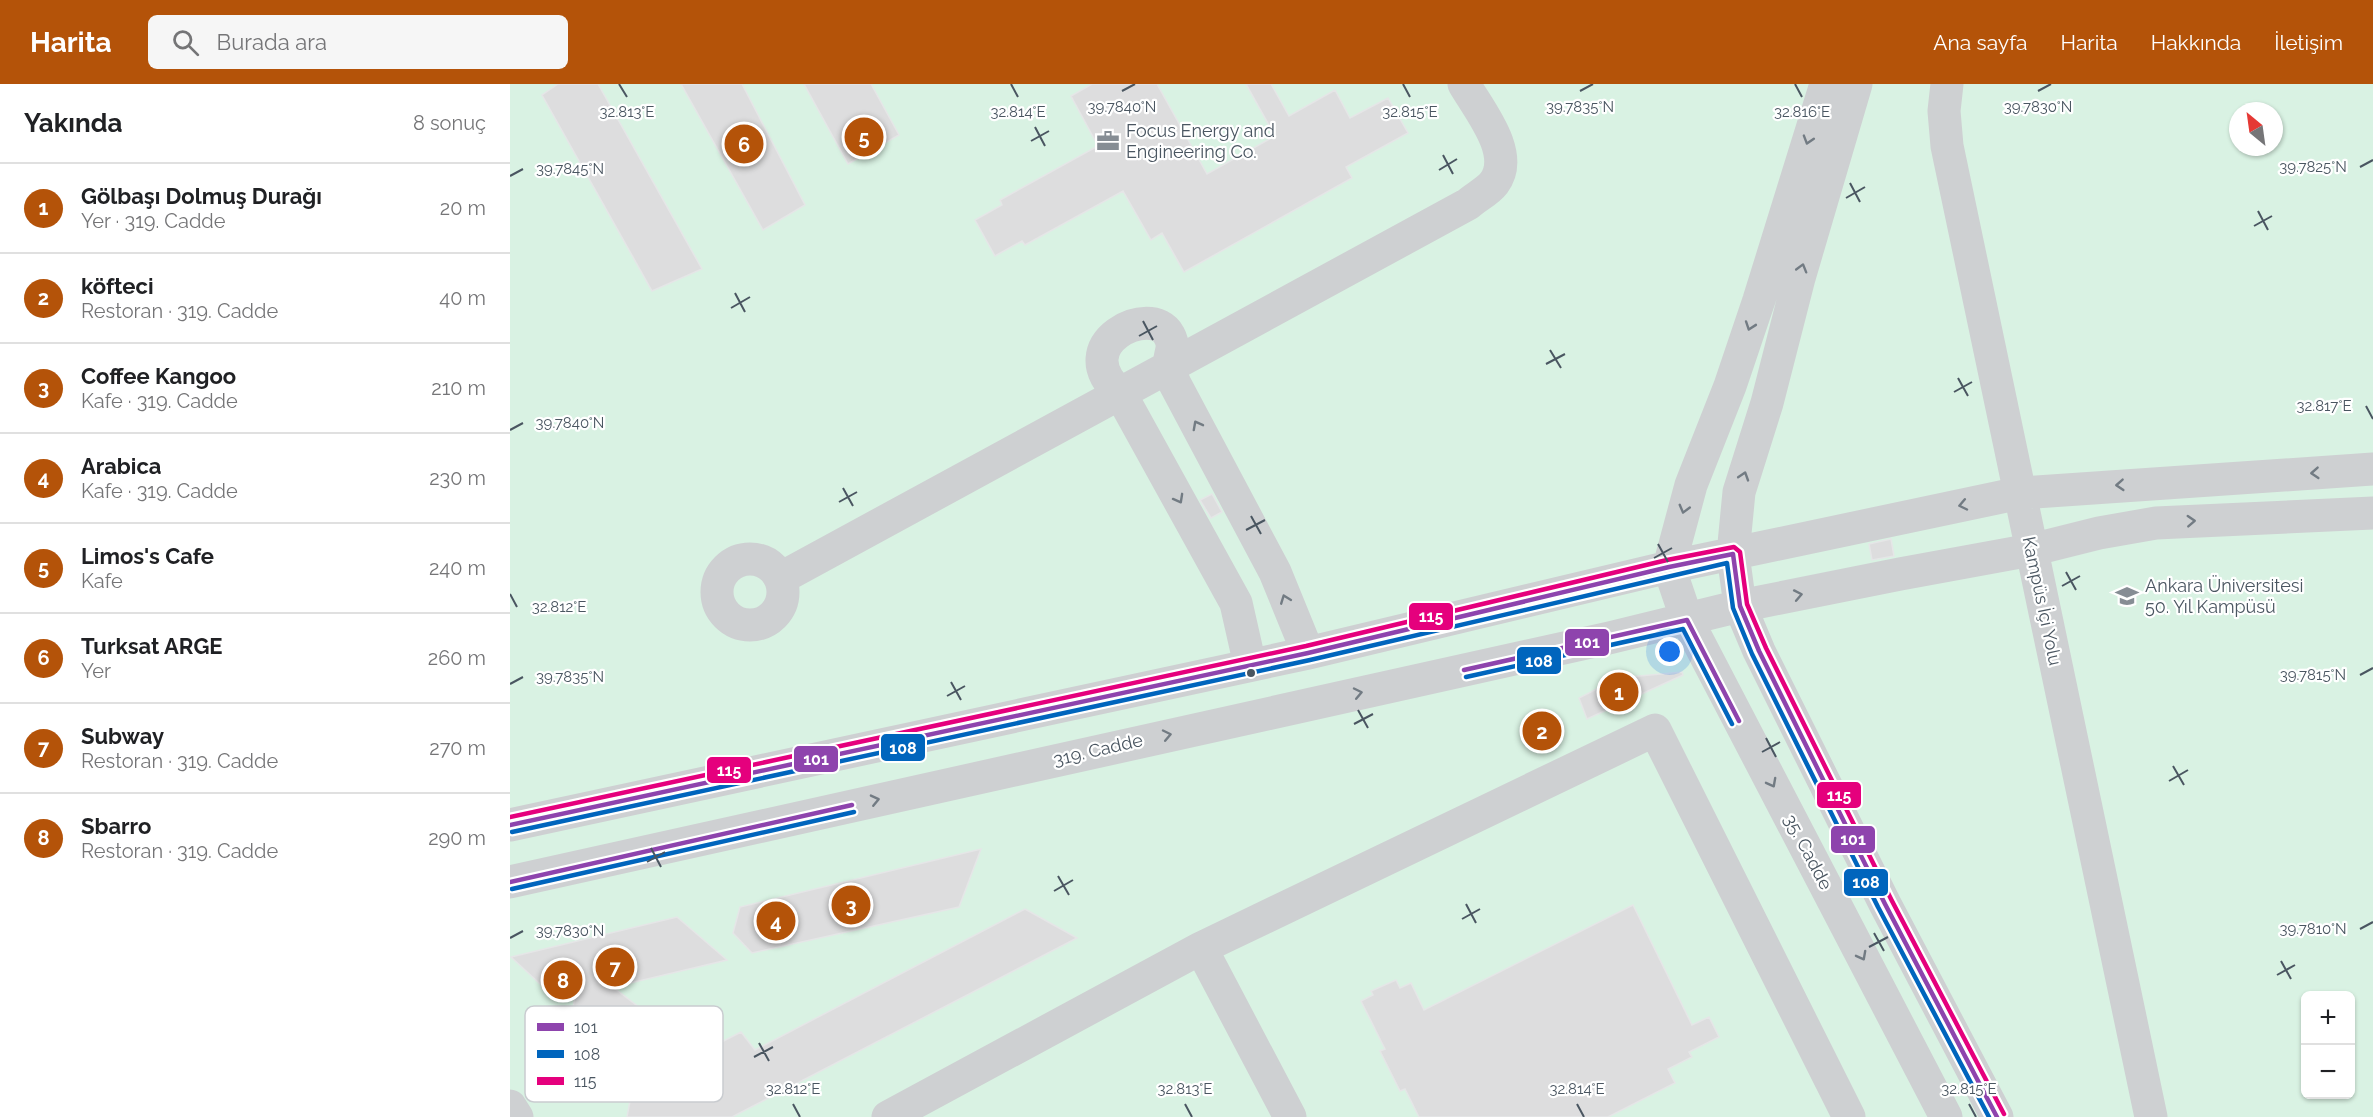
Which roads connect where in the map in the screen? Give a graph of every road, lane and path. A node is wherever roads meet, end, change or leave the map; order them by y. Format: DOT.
graph roads {
  1 [pos="1464,84"];
  2 [pos="1826,84"];
  3 [pos="1856,84"];
  4 [pos="1947,84"];
  5 [pos="1168,367"];
  6 [pos="1120,393"];
  7 [pos="2373,469"];
  8 [pos="2020,493"];
  9 [pos="2373,513"];
  10 [pos="2031,550"];
  11 [pos="1733,554"];
  12 [pos="1669,567"];
  13 [pos="781,578"];
  14 [pos="1740,606"];
  15 [pos="1687,620"];
  16 [pos="1308,653"];
  17 [pos="1250,665"];
  18 [pos="510,825"];
  19 [pos="510,882"];
  20 [pos="1202,948"];
  21 [pos="510,1106"];
  22 [pos="517,1117"];
  23 [pos="888,1117"];
  24 [pos="1290,1117"];
  25 [pos="1849,1117"];
  26 [pos="1946,1117"];
  27 [pos="1997,1117"];
  28 [pos="2151,1117"];
  1 -- 5 [label="street"];
  2 -- 12 [label="street, one-way"];
  11 -- 3 [label="street, one-way"];
  4 -- 8 [label="street, Kampüs İçi Yolu"];
  5 -- 6 [label="street"];
  5 -- 6 [label="street"];
  16 -- 5 [label="street, one-way"];
  6 -- 13 [label="street"];
  6 -- 17 [label="street, one-way"];
  7 -- 8 [label="street, one-way"];
  8 -- 10 [label="street, Kampüs İçi Yolu"];
  8 -- 11 [label="street, one-way"];
  10 -- 9 [label="street, 319. Cadde, one-way"];
  14 -- 10 [label="street, 319. Cadde, one-way"];
  10 -- 28 [label="street, Kampüs İçi Yolu"];
  11 -- 12 [label="street"];
  11 -- 14 [label="street"];
  12 -- 15 [label="street, 35. Cadde"];
  12 -- 16 [label="street"];
  14 -- 15 [label="street, 319. Cadde"];
  14 -- 27 [label="street"];
  19 -- 15 [label="street, 319. Cadde, one-way"];
  15 -- 26 [label="street, 35. Cadde, one-way"];
  16 -- 17 [label="street"];
  17 -- 18 [label="street"];
  20 -- 23 [label="street"];
  20 -- 24 [label="street"];
  20 -- 25 [label="street"];
  21 -- 22 [label="street"];
}
